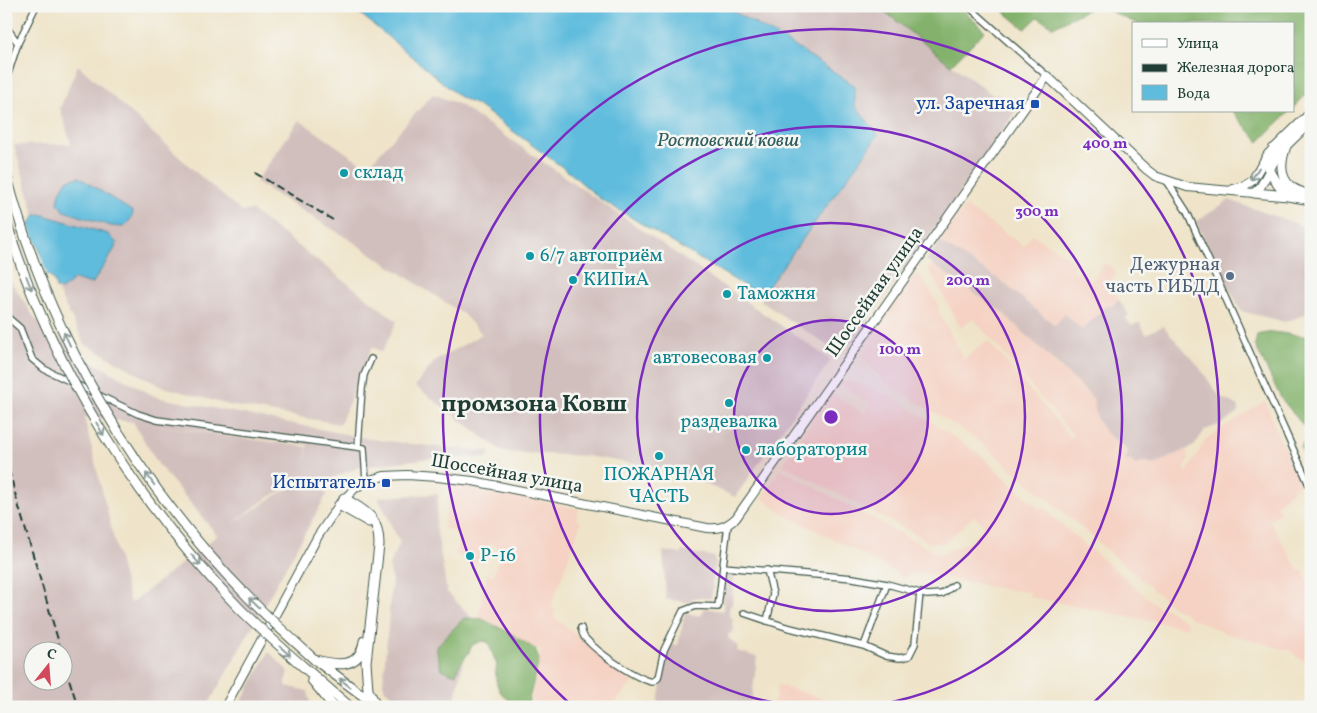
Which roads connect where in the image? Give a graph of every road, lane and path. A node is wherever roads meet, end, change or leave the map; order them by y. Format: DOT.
graph roads {
  1 [pos="36,6"];
  2 [pos="968,6"];
  3 [pos="6,27"];
  4 [pos="18,43"];
  5 [pos="1047,76"];
  6 [pos="6,80"];
  7 [pos="1311,112"];
  8 [pos="1311,122"];
  9 [pos="1286,146"];
  10 [pos="1273,149"];
  11 [pos="1269,169"];
  12 [pos="6,172"];
  13 [pos="1167,181"];
  14 [pos="1226,190"];
  15 [pos="1254,193"];
  16 [pos="1288,196"];
  17 [pos="1309,196"];
  18 [pos="6,221"];
  19 [pos="6,316"];
  20 [pos="371,359"];
  21 [pos="361,448"];
  22 [pos="366,481"];
  23 [pos="1311,489"];
  24 [pos="342,501"];
  25 [pos="728,525"];
  26 [pos="723,567"];
  27 [pos="767,570"];
  28 [pos="887,584"];
  29 [pos="954,585"];
  30 [pos="920,593"];
  31 [pos="744,613"];
  32 [pos="767,620"];
  33 [pos="581,628"];
  34 [pos="864,646"];
  35 [pos="316,660"];
  36 [pos="307,670"];
  37 [pos="377,706"];
  38 [pos="225,707"];
  39 [pos="334,707"];
  40 [pos="350,707"];
  1 -- 4 [label="street"];
  2 -- 5 [label="street"];
  3 -- 4 [label="street"];
  4 -- 6 [label="street"];
  5 -- 13 [label="main road"];
  5 -- 25 [label="main road, Шоссейная улица"];
  7 -- 10 [label="main road"];
  8 -- 9 [label="main road"];
  9 -- 11 [label="main road"];
  9 -- 17 [label="main road"];
  10 -- 11 [label="main road"];
  10 -- 14 [label="main road, one-way"];
  11 -- 15 [label="main road"];
  11 -- 16 [label="main road"];
  35 -- 12 [label="main road, one-way, bridge"];
  13 -- 14 [label="main road"];
  13 -- 23 [label="street"];
  14 -- 15 [label="main road"];
  15 -- 16 [label="main road"];
  16 -- 17 [label="main road"];
  18 -- 36 [label="main road, one-way, bridge"];
  19 -- 21 [label="street"];
  20 -- 21 [label="street"];
  21 -- 22 [label="street"];
  22 -- 24 [label="main road, Шоссейная улица"];
  22 -- 25 [label="main road, Шоссейная улица"];
  24 -- 35 [label="main road"];
  24 -- 37 [label="main road"];
  24 -- 38 [label="main road, Шоссейная улица"];
  25 -- 26 [label="street"];
  26 -- 27 [label="street"];
  26 -- 33 [label="street"];
  27 -- 28 [label="street"];
  27 -- 32 [label="street"];
  28 -- 30 [label="street"];
  28 -- 34 [label="street"];
  29 -- 30 [label="street"];
  30 -- 34 [label="street"];
  31 -- 32 [label="street"];
  32 -- 34 [label="street"];
  37 -- 35 [label="main road, one-way"];
  36 -- 39 [label="main road"];
  36 -- 40 [label="main road"];
}
